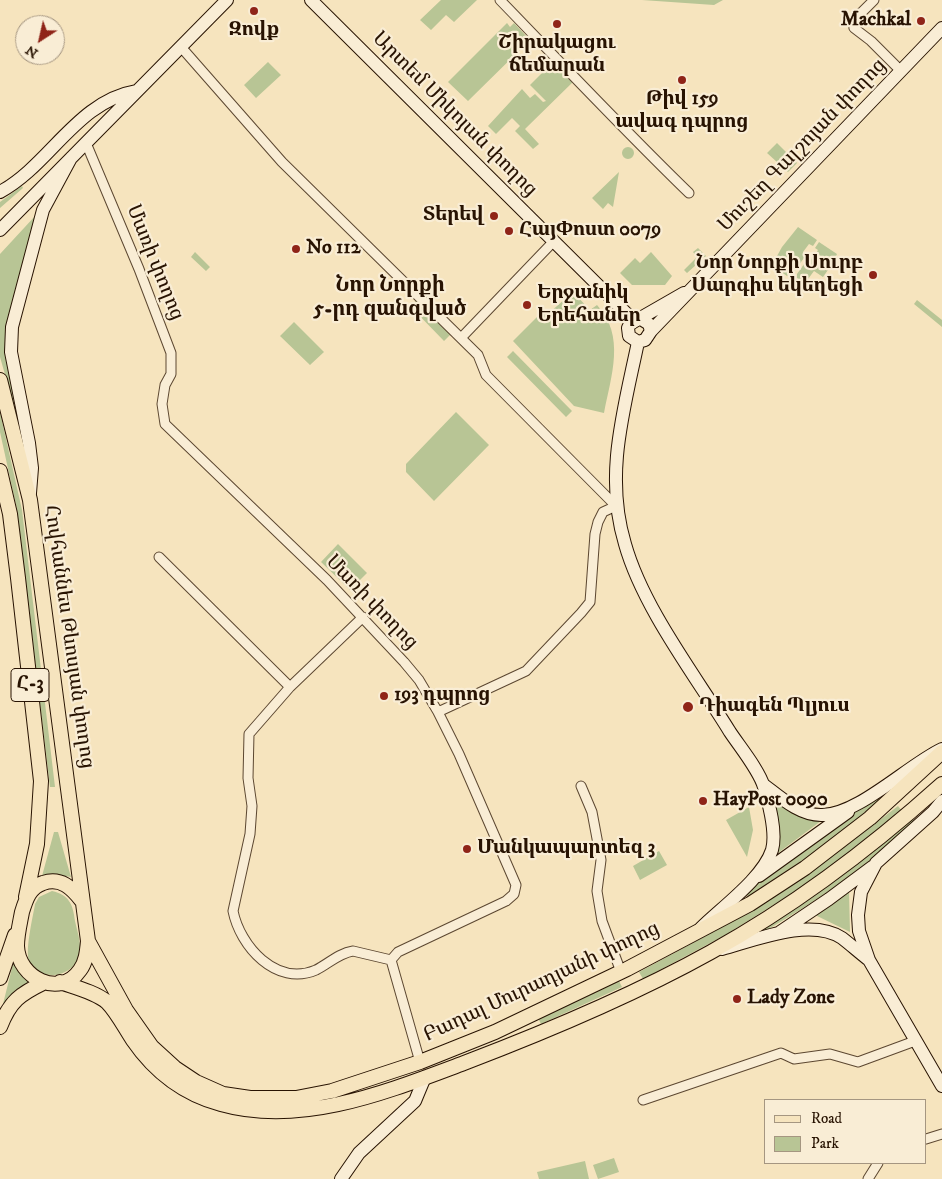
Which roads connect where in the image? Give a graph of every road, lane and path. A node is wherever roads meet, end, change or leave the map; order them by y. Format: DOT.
graph roads {
  1 [pos="227,0"];
  2 [pos="311,0"];
  3 [pos="500,0"];
  4 [pos="874,0"];
  5 [pos="942,28"];
  6 [pos="181,47"];
  7 [pos="901,70"];
  8 [pos="137,92"];
  9 [pos="86,143"];
  10 [pos="71,158"];
  11 [pos="0,192"];
  12 [pos="689,194"];
  13 [pos="0,230"];
  14 [pos="554,241"];
  15 [pos="690,289"];
  16 [pos="637,320"];
  17 [pos="651,331"];
  18 [pos="461,338"];
  19 [pos="638,342"];
  20 [pos="0,380"];
  21 [pos="0,471"];
  22 [pos="30,500"];
  23 [pos="616,506"];
  24 [pos="159,557"];
  25 [pos="363,617"];
  26 [pos="290,687"];
  27 [pos="438,712"];
  28 [pos="942,751"];
  29 [pos="931,763"];
  30 [pos="942,782"];
  31 [pos="764,785"];
  32 [pos="581,786"];
  33 [pos="942,801"];
  34 [pos="854,807"];
  35 [pos="876,863"];
  36 [pos="748,884"];
  37 [pos="26,900"];
  38 [pos="82,901"];
  39 [pos="18,928"];
  40 [pos="699,930"];
  41 [pos="778,933"];
  42 [pos="88,941"];
  43 [pos="712,951"];
  44 [pos="391,960"];
  45 [pos="869,960"];
  46 [pos="621,972"];
  47 [pos="0,978"];
  48 [pos="45,982"];
  49 [pos="60,982"];
  50 [pos="631,993"];
  51 [pos="531,1013"];
  52 [pos="0,1027"];
  53 [pos="540,1034"];
  54 [pos="915,1041"];
  55 [pos="420,1062"];
  56 [pos="425,1077"];
  57 [pos="942,1086"];
  58 [pos="643,1100"];
  59 [pos="942,1134"];
  60 [pos="927,1139"];
  61 [pos="877,1164"];
  62 [pos="341,1179"];
  63 [pos="868,1179"];
  1 -- 6 [label="main road"];
  2 -- 14 [label="main road, Արտեմ Միկոյան փողոց"];
  3 -- 12 [label="street"];
  4 -- 7 [label="street"];
  5 -- 7 [label="main road, Մուշեղ Գալշոյան փողոց"];
  6 -- 8 [label="main road"];
  6 -- 18 [label="street"];
  7 -- 15 [label="main road, Մուշեղ Գալշոյան փողոց"];
  8 -- 9 [label="main road"];
  8 -- 11 [label="main road"];
  9 -- 10 [label="main road"];
  9 -- 25 [label="street, Մառի փողոց"];
  10 -- 13 [label="main road"];
  10 -- 22 [label="main road"];
  14 -- 16 [label="main road, Արտեմ Միկոյան փողոց"];
  14 -- 18 [label="street"];
  15 -- 16 [label="main road, Մուշեղ Գալշոյան փողոց"];
  15 -- 17 [label="main road, Մուշեղ Գալշոյան փողոց"];
  16 -- 17 [label="main road"];
  16 -- 19 [label="main road"];
  17 -- 19 [label="main road"];
  18 -- 23 [label="street"];
  19 -- 23 [label="main road"];
  20 -- 22 [label="main road, Հովհաննես Թևոսյան փողոց / Հ-3"];
  21 -- 37 [label="main road, Հովհաննես Թևոսյան փողոց / Հ-3"];
  22 -- 38 [label="main road, Հովհաննես Թևոսյան փողոց / Հ-3"];
  23 -- 27 [label="street"];
  23 -- 31 [label="main road"];
  24 -- 26 [label="street"];
  25 -- 26 [label="street"];
  25 -- 27 [label="street, Մառի փողոց"];
  26 -- 44 [label="street"];
  27 -- 44 [label="street, Մառի փողոց"];
  28 -- 29 [label="main road, Բադալ Մուրադյանի փողոց"];
  28 -- 34 [label="main road"];
  29 -- 30 [label="main road"];
  29 -- 40 [label="main road, Բադալ Մուրադյանի փողոց"];
  30 -- 43 [label="main road, Բադալ Մուրադյանի փողոց"];
  31 -- 34 [label="main road"];
  31 -- 36 [label="main road"];
  32 -- 46 [label="street"];
  33 -- 35 [label="main road"];
  34 -- 36 [label="main road"];
  35 -- 41 [label="main road"];
  35 -- 45 [label="main road"];
  36 -- 40 [label="main road"];
  37 -- 38 [label="main road"];
  37 -- 39 [label="main road"];
  38 -- 42 [label="main road"];
  39 -- 47 [label="main road"];
  39 -- 48 [label="main road"];
  40 -- 46 [label="main road, Բադալ Մուրադյանի փողոց"];
  41 -- 43 [label="main road"];
  41 -- 45 [label="main road"];
  42 -- 49 [label="main road"];
  42 -- 55 [label="main road, Բադալ Մուրադյանի փողոց"];
  43 -- 50 [label="main road, Բադալ Մուրադյանի փողոց"];
  44 -- 55 [label="street"];
  45 -- 54 [label="main road"];
  46 -- 50 [label="main road"];
  46 -- 51 [label="main road, Բադալ Մուրադյանի փողոց"];
  48 -- 49 [label="main road"];
  48 -- 52 [label="main road"];
  49 -- 56 [label="main road, Բադալ Մուրադյանի փողոց"];
  50 -- 53 [label="main road, Բադալ Մուրադյանի փողոց"];
  51 -- 53 [label="main road"];
  51 -- 55 [label="main road, Բադալ Մուրադյանի փողոց"];
  53 -- 56 [label="main road, Բադալ Մուրադյանի փողոց"];
  54 -- 57 [label="main road"];
  54 -- 58 [label="street"];
  56 -- 62 [label="main road"];
  59 -- 60 [label="street"];
  61 -- 63 [label="street"];
}
